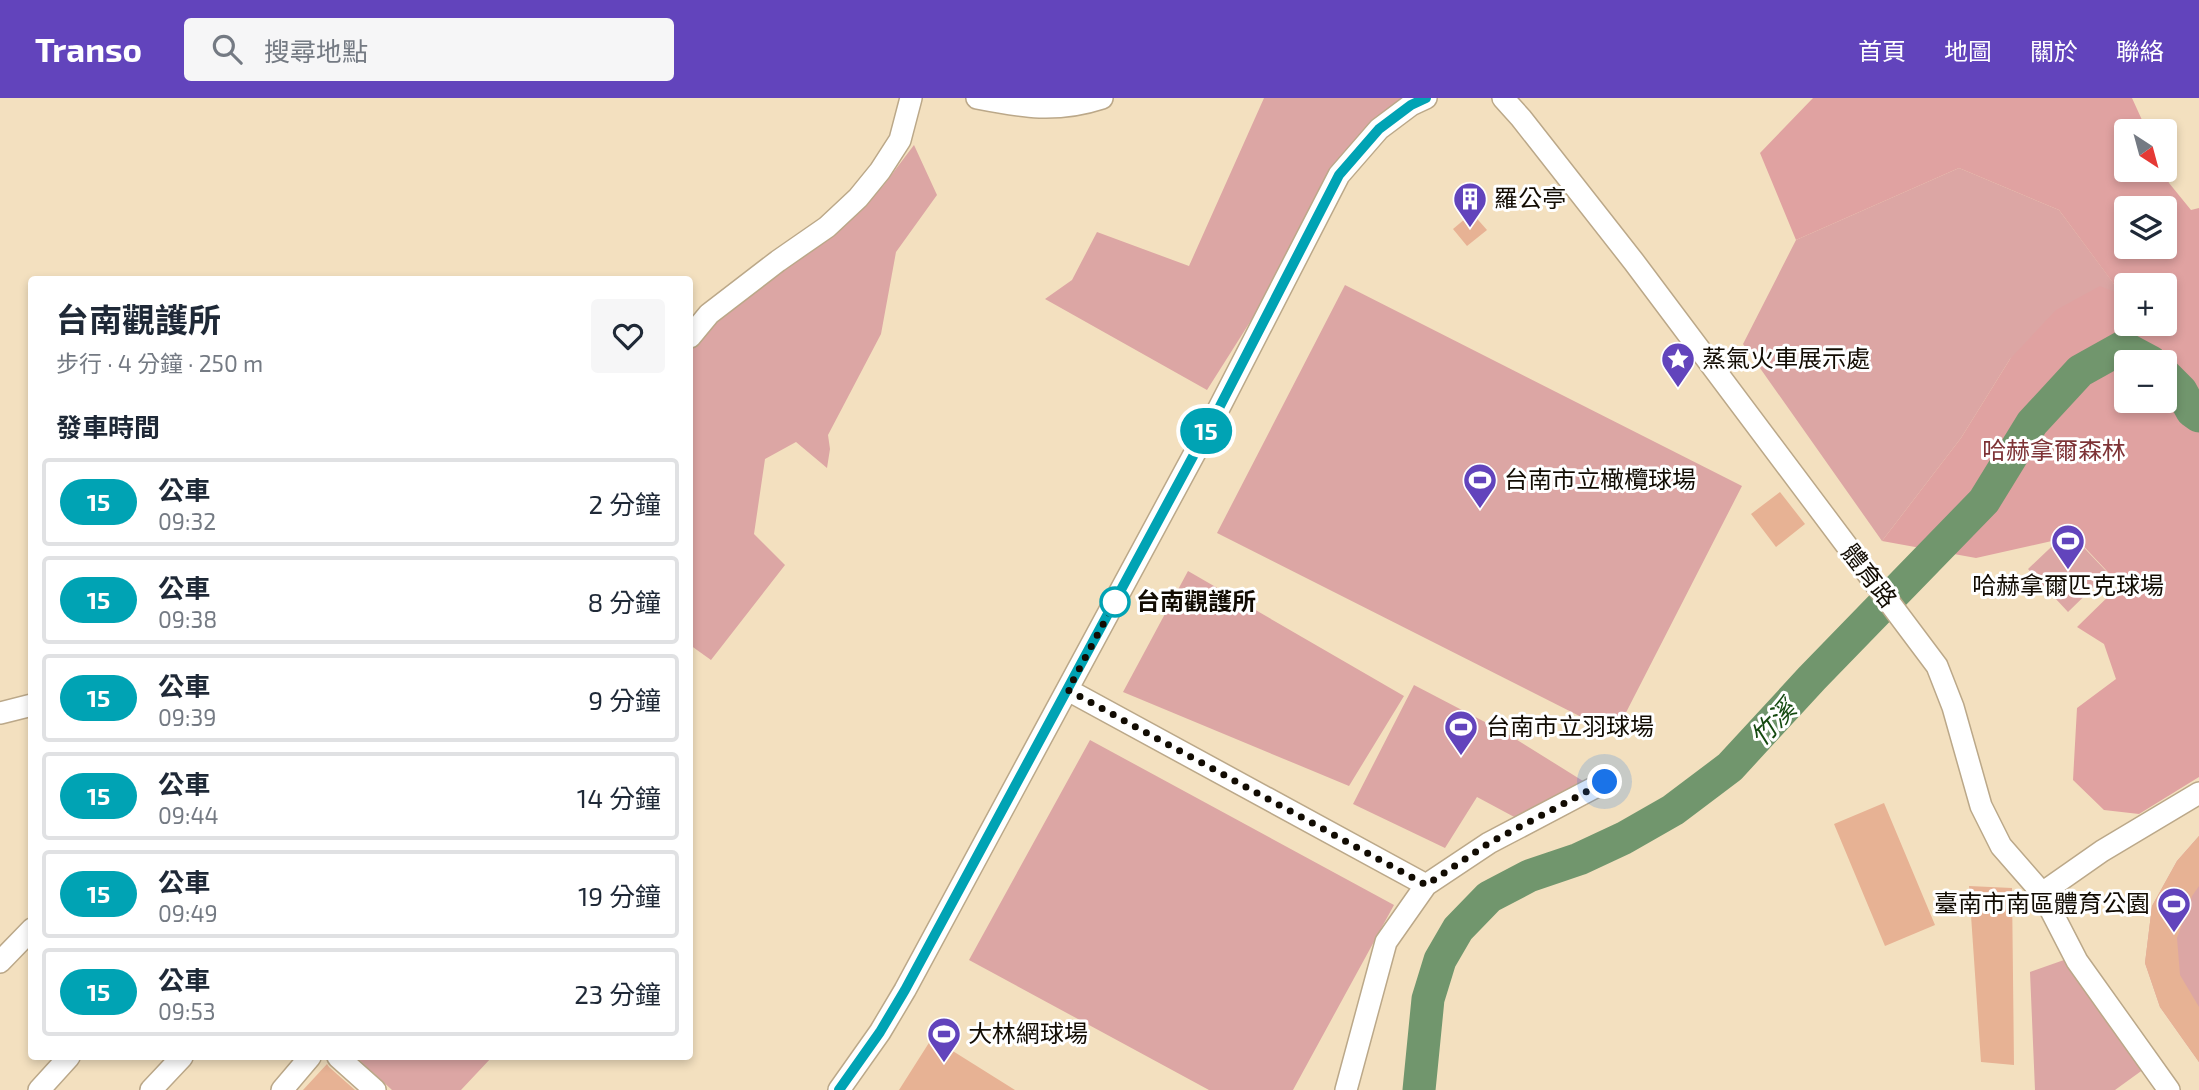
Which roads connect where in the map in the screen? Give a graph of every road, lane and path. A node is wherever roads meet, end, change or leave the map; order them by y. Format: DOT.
graph roads {
  1 [pos="911,98"];
  2 [pos="977,98"];
  3 [pos="1102,98"];
  4 [pos="1426,98"];
  5 [pos="1503,98"];
  6 [pos="693,333"];
  7 [pos="1068,690"];
  8 [pos="28,706"];
  9 [pos="0,713"];
  10 [pos="1605,782"];
  11 [pos="2199,793"];
  12 [pos="1426,885"];
  13 [pos="2042,893"];
  14 [pos="28,933"];
  15 [pos="0,962"];
  16 [pos="66,1060"];
  17 [pos="179,1060"];
  18 [pos="307,1060"];
  19 [pos="341,1060"];
  20 [pos="39,1090"];
  21 [pos="151,1090"];
  22 [pos="282,1090"];
  23 [pos="375,1090"];
  24 [pos="839,1090"];
  25 [pos="1346,1090"];
  26 [pos="2169,1090"];
  1 -- 6 [label="street"];
  2 -- 3 [label="street"];
  4 -- 7 [label="street"];
  5 -- 13 [label="street, 體育路"];
  7 -- 12 [label="street"];
  7 -- 24 [label="street"];
  8 -- 9 [label="street"];
  10 -- 12 [label="street"];
  11 -- 13 [label="street"];
  12 -- 25 [label="street"];
  13 -- 26 [label="street, 體育路"];
  14 -- 15 [label="street"];
  16 -- 20 [label="street"];
  17 -- 21 [label="street"];
  18 -- 22 [label="street"];
  19 -- 23 [label="street"];
}
